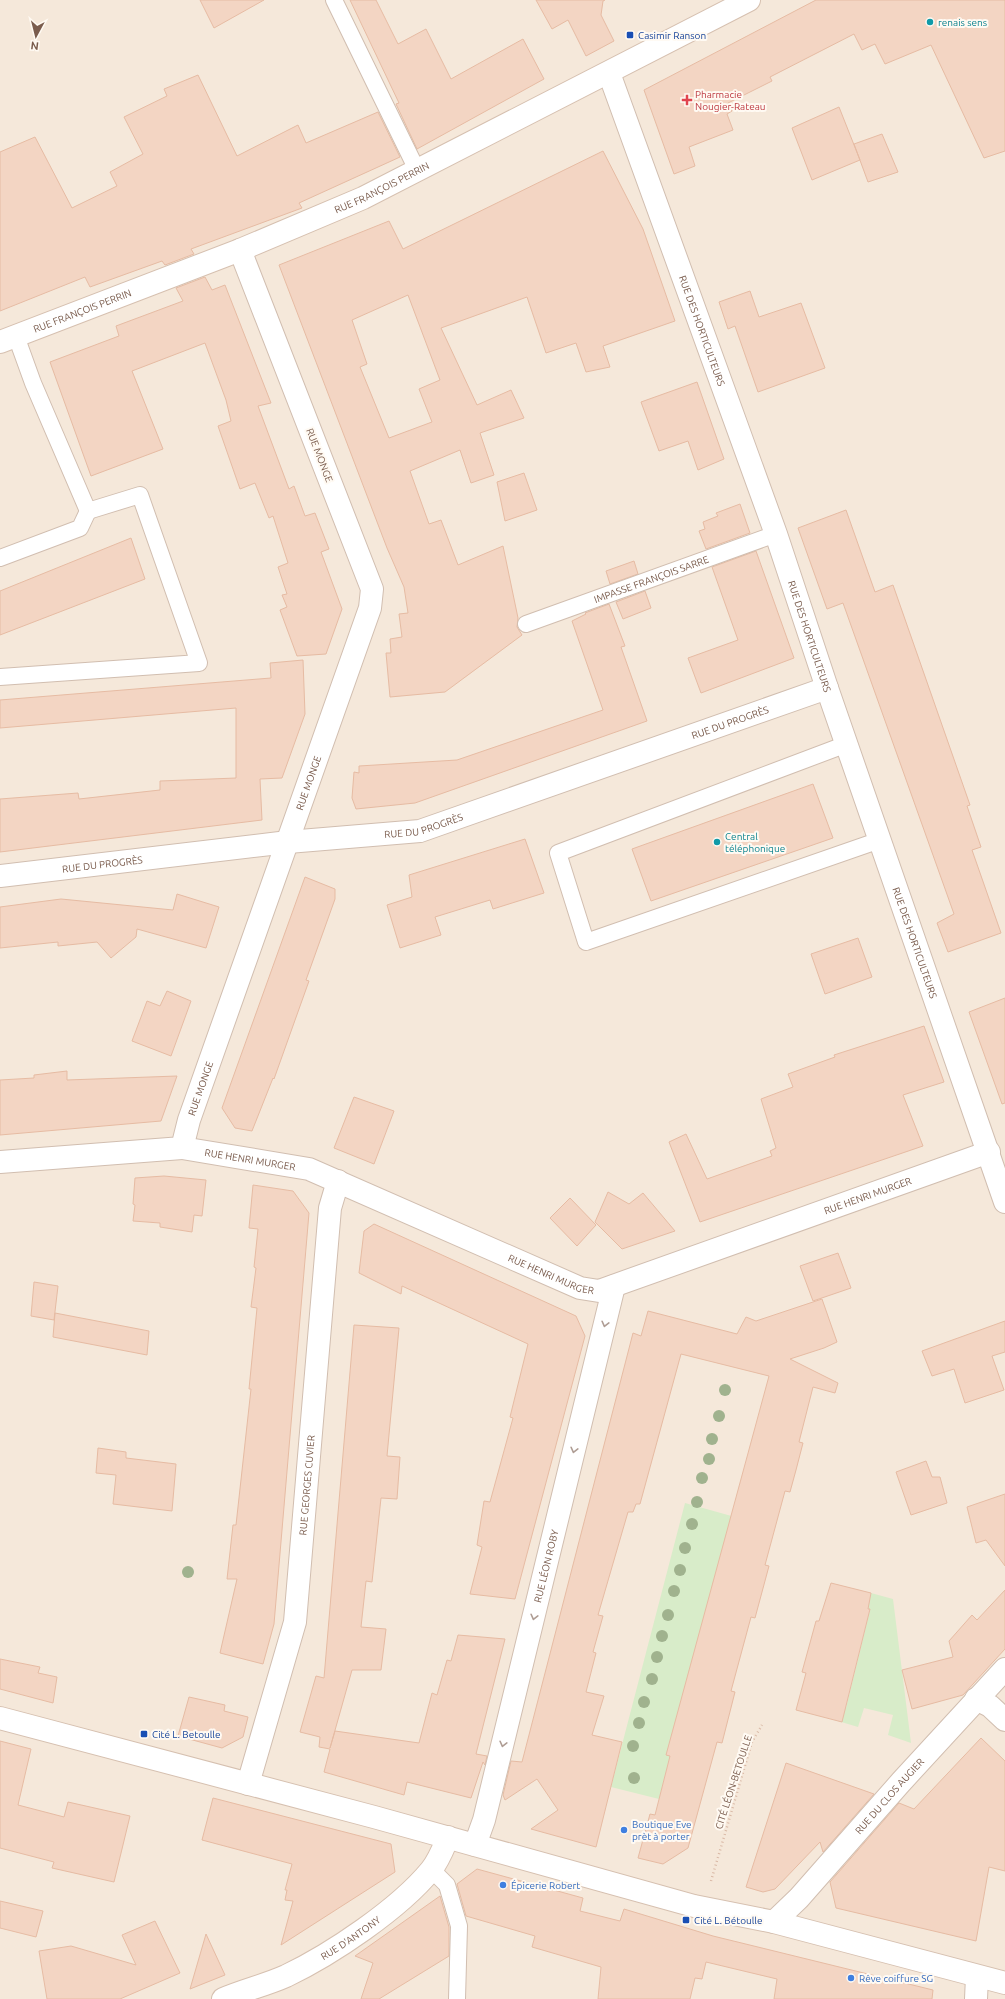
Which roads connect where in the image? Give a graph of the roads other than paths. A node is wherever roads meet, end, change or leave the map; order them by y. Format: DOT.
graph roads {
  1 [pos="334,0"];
  2 [pos="749,0"];
  3 [pos="608,73"];
  4 [pos="418,170"];
  5 [pos="240,250"];
  6 [pos="8,339"];
  7 [pos="88,511"];
  8 [pos="776,534"];
  9 [pos="0,558"];
  10 [pos="526,624"];
  11 [pos="0,677"];
  12 [pos="827,688"];
  13 [pos="847,744"];
  14 [pos="880,840"];
  15 [pos="288,842"];
  16 [pos="0,876"];
  17 [pos="182,1148"];
  18 [pos="989,1152"];
  19 [pos="0,1162"];
  20 [pos="338,1181"];
  21 [pos="1005,1202"];
  22 [pos="614,1286"];
  23 [pos="1005,1669"];
  24 [pos="976,1699"];
  25 [pos="0,1718"];
  26 [pos="1005,1720"];
  27 [pos="248,1784"];
  28 [pos="448,1837"];
  29 [pos="475,1845"];
  30 [pos="431,1870"];
  31 [pos="774,1922"];
  32 [pos="977,1977"];
  33 [pos="1005,1983"];
  34 [pos="223,1999"];
  35 [pos="457,1999"];
  36 [pos="976,1999"];
  1 -- 4 [label="lane"];
  2 -- 3 [label="street, RUE FRANÇOIS PERRIN"];
  3 -- 4 [label="street, RUE FRANÇOIS PERRIN"];
  3 -- 8 [label="street, RUE DES HORTICULTEURS"];
  4 -- 5 [label="street, RUE FRANÇOIS PERRIN"];
  5 -- 6 [label="street, RUE FRANÇOIS PERRIN"];
  5 -- 15 [label="street, RUE MONGE"];
  6 -- 7 [label="lane"];
  7 -- 9 [label="lane"];
  7 -- 11 [label="lane"];
  8 -- 10 [label="lane, IMPASSE FRANÇOIS SARRE"];
  8 -- 12 [label="street, RUE DES HORTICULTEURS"];
  12 -- 13 [label="street, RUE DES HORTICULTEURS"];
  12 -- 15 [label="street, RUE DU PROGRÈS"];
  13 -- 14 [label="street, RUE DES HORTICULTEURS"];
  13 -- 14 [label="lane"];
  14 -- 18 [label="street, RUE DES HORTICULTEURS"];
  15 -- 16 [label="street, RUE DU PROGRÈS"];
  15 -- 17 [label="street, RUE MONGE"];
  17 -- 19 [label="street"];
  17 -- 20 [label="street, RUE HENRI MURGER"];
  18 -- 21 [label="street, RUE DES HORTICULTEURS"];
  18 -- 22 [label="street, RUE HENRI MURGER"];
  20 -- 22 [label="street, RUE HENRI MURGER"];
  20 -- 27 [label="street, RUE GEORGES CUVIER"];
  22 -- 29 [label="street, RUE LÉON ROBY, one-way"];
  23 -- 24 [label="street, RUE DU CLOS AUGIER"];
  24 -- 26 [label="street"];
  24 -- 31 [label="street, RUE DU CLOS AUGIER"];
  25 -- 27 [label="street"];
  27 -- 28 [label="street"];
  28 -- 29 [label="street"];
  28 -- 30 [label="street, RUE D'ANTONY"];
  29 -- 31 [label="street"];
  30 -- 34 [label="street, RUE D'ANTONY"];
  30 -- 35 [label="lane"];
  31 -- 32 [label="street"];
  32 -- 33 [label="street"];
  32 -- 36 [label="street"];
}
